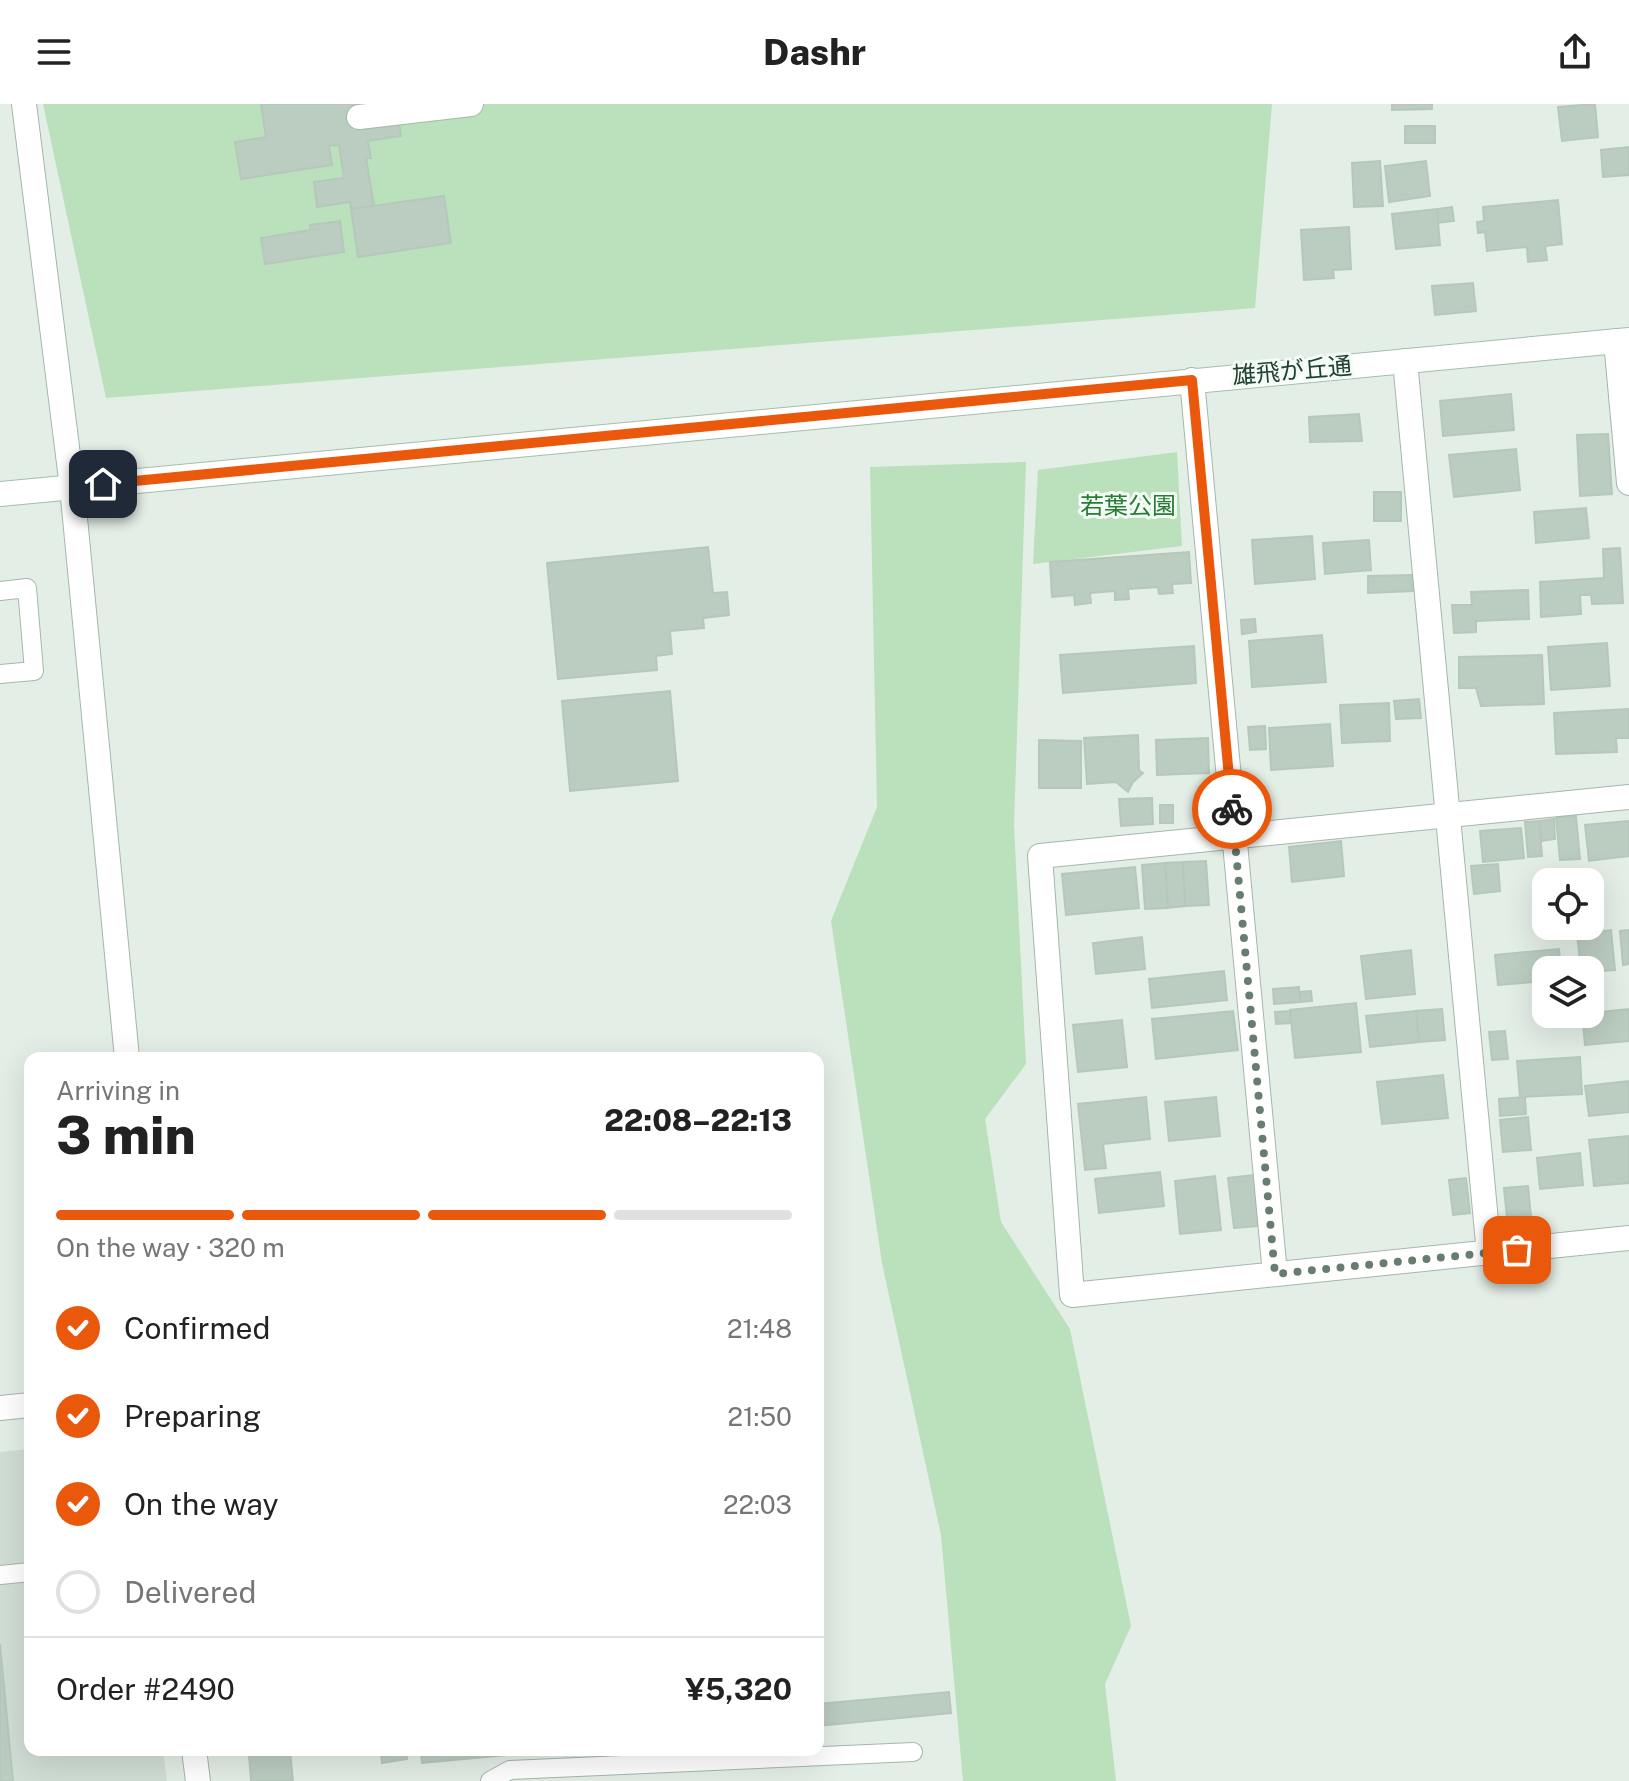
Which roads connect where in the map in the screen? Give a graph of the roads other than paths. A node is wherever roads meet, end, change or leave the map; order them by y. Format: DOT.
graph roads {
  1 [pos="24,104"];
  2 [pos="471,104"];
  3 [pos="359,117"];
  4 [pos="1622,341"];
  5 [pos="1405,361"];
  6 [pos="1192,380"];
  7 [pos="1629,483"];
  8 [pos="72,487"];
  9 [pos="0,494"];
  10 [pos="0,591"];
  11 [pos="0,674"];
  12 [pos="1629,797"];
  13 [pos="1448,815"];
  14 [pos="1234,836"];
  15 [pos="126,1052"];
  16 [pos="1629,1238"];
  17 [pos="1489,1253"];
  18 [pos="1275,1274"];
  19 [pos="24,1406"];
  20 [pos="0,1408"];
  21 [pos="24,1573"];
  22 [pos="0,1575"];
  23 [pos="913,1752"];
  24 [pos="195,1756"];
  25 [pos="823,1756"];
  26 [pos="824,1756"];
  27 [pos="198,1781"];
  28 [pos="490,1781"];
  1 -- 8 [label="street"];
  2 -- 3 [label="street"];
  4 -- 5 [label="street, 雄飛が丘通"];
  4 -- 7 [label="street"];
  5 -- 6 [label="street, 雄飛が丘通"];
  5 -- 13 [label="street"];
  6 -- 8 [label="street, 雄飛が丘通"];
  6 -- 14 [label="street"];
  8 -- 9 [label="street, 雄飛が丘通"];
  8 -- 15 [label="street"];
  10 -- 11 [label="lane"];
  12 -- 13 [label="street"];
  13 -- 14 [label="street"];
  13 -- 17 [label="street"];
  14 -- 18 [label="street"];
  14 -- 18 [label="street"];
  16 -- 17 [label="street"];
  17 -- 18 [label="street"];
  19 -- 20 [label="street"];
  21 -- 22 [label="lane"];
  23 -- 26 [label="lane"];
  24 -- 27 [label="street"];
  25 -- 28 [label="lane"];
}
